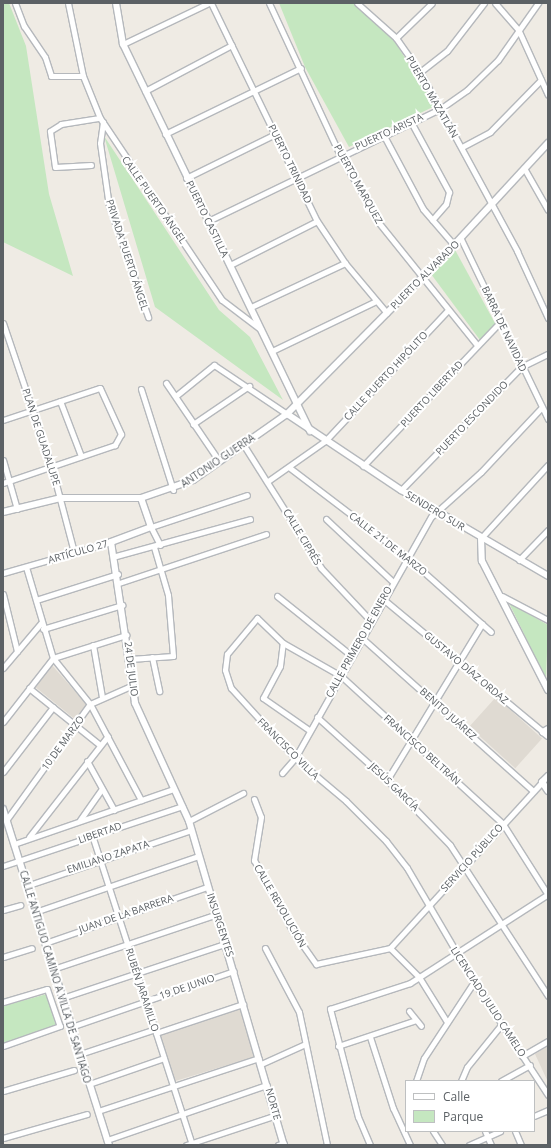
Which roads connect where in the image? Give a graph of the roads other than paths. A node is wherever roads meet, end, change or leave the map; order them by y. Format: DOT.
graph roads {
  1 [pos="15,3"];
  2 [pos="68,3"];
  3 [pos="116,3"];
  4 [pos="210,3"];
  5 [pos="269,3"];
  6 [pos="357,3"];
  7 [pos="432,3"];
  8 [pos="484,3"];
  9 [pos="495,3"];
  10 [pos="538,3"];
  11 [pos="364,5"];
  12 [pos="518,29"];
  13 [pos="396,38"];
  14 [pos="123,44"];
  15 [pos="232,45"];
  16 [pos="301,68"];
  17 [pos="420,72"];
  18 [pos="83,76"];
  19 [pos="541,80"];
  20 [pos="254,90"];
  21 [pos="145,91"];
  22 [pos="548,95"];
  23 [pos="440,109"];
  24 [pos="102,120"];
  25 [pos="410,122"];
  26 [pos="165,134"];
  27 [pos="275,134"];
  28 [pos="383,134"];
  29 [pos="548,143"];
  30 [pos="462,147"];
  31 [pos="340,155"];
  32 [pos="91,166"];
  33 [pos="524,168"];
  34 [pos="296,177"];
  35 [pos="186,178"];
  36 [pos="492,204"];
  37 [pos="548,210"];
  38 [pos="317,220"];
  39 [pos="432,220"];
  40 [pos="208,221"];
  41 [pos="461,238"];
  42 [pos="454,245"];
  43 [pos="345,263"];
  44 [pos="230,265"];
  45 [pos="420,278"];
  46 [pos="376,301"];
  47 [pos="250,307"];
  48 [pos="447,311"];
  49 [pos="387,314"];
  50 [pos="148,317"];
  51 [pos="548,318"];
  52 [pos="501,322"];
  53 [pos="3,323"];
  54 [pos="261,330"];
  55 [pos="477,345"];
  56 [pos="272,351"];
  57 [pos="548,354"];
  58 [pos="521,367"];
  59 [pos="166,383"];
  60 [pos="248,386"];
  61 [pos="141,389"];
  62 [pos="177,395"];
  63 [pos="60,401"];
  64 [pos="298,404"];
  65 [pos="542,407"];
  66 [pos="33,411"];
  67 [pos="287,414"];
  68 [pos="548,419"];
  69 [pos="3,420"];
  70 [pos="193,424"];
  71 [pos="310,431"];
  72 [pos="325,441"];
  73 [pos="243,444"];
  74 [pos="81,456"];
  75 [pos="3,460"];
  76 [pos="219,461"];
  77 [pos="51,465"];
  78 [pos="548,465"];
  79 [pos="363,466"];
  80 [pos="290,468"];
  81 [pos="10,481"];
  82 [pos="268,481"];
  83 [pos="3,483"];
  84 [pos="172,490"];
  85 [pos="401,490"];
  86 [pos="247,496"];
  87 [pos="60,498"];
  88 [pos="141,498"];
  89 [pos="17,509"];
  90 [pos="437,511"];
  91 [pos="3,512"];
  92 [pos="250,519"];
  93 [pos="326,519"];
  94 [pos="151,527"];
  95 [pos="548,530"];
  96 [pos="266,534"];
  97 [pos="481,538"];
  98 [pos="111,542"];
  99 [pos="160,545"];
  100 [pos="154,547"];
  101 [pos="74,552"];
  102 [pos="116,556"];
  103 [pos="408,558"];
  104 [pos="519,560"];
  105 [pos="26,567"];
  106 [pos="162,569"];
  107 [pos="3,573"];
  108 [pos="118,574"];
  109 [pos="548,576"];
  110 [pos="393,582"];
  111 [pos="120,583"];
  112 [pos="3,594"];
  113 [pos="277,596"];
  114 [pos="502,596"];
  115 [pos="383,599"];
  116 [pos="36,600"];
  117 [pos="122,605"];
  118 [pos="257,618"];
  119 [pos="548,620"];
  120 [pos="371,621"];
  121 [pos="41,623"];
  122 [pos="482,624"];
  123 [pos="43,629"];
  124 [pos="491,632"];
  125 [pos="126,635"];
  126 [pos="362,638"];
  127 [pos="283,643"];
  128 [pos="94,645"];
  129 [pos="17,651"];
  130 [pos="352,656"];
  131 [pos="152,657"];
  132 [pos="53,658"];
  133 [pos="130,659"];
  134 [pos="458,662"];
  135 [pos="3,668"];
  136 [pos="341,676"];
  137 [pos="133,685"];
  138 [pos="547,686"];
  139 [pos="29,688"];
  140 [pos="159,691"];
  141 [pos="102,697"];
  142 [pos="434,700"];
  143 [pos="90,704"];
  144 [pos="53,707"];
  145 [pos="317,717"];
  146 [pos="3,722"];
  147 [pos="76,725"];
  148 [pos="309,730"];
  149 [pos="546,732"];
  150 [pos="108,736"];
  151 [pos="411,741"];
  152 [pos="100,745"];
  153 [pos="295,758"];
  154 [pos="87,761"];
  155 [pos="3,772"];
  156 [pos="282,774"];
  157 [pos="548,776"];
  158 [pos="387,780"];
  159 [pos="542,782"];
  160 [pos="174,789"];
  161 [pos="101,790"];
  162 [pos="533,791"];
  163 [pos="548,791"];
  164 [pos="243,793"];
  165 [pos="254,799"];
  166 [pos="141,800"];
  167 [pos="182,806"];
  168 [pos="3,808"];
  169 [pos="114,810"];
  170 [pos="6,819"];
  171 [pos="80,820"];
  172 [pos="189,821"];
  173 [pos="503,824"];
  174 [pos="191,830"];
  175 [pos="92,835"];
  176 [pos="29,838"];
  177 [pos="14,844"];
  178 [pos="196,857"];
  179 [pos="99,860"];
  180 [pos="19,861"];
  181 [pos="466,864"];
  182 [pos="3,866"];
  183 [pos="26,886"];
  184 [pos="207,887"];
  185 [pos="108,888"];
  186 [pos="548,894"];
  187 [pos="20,905"];
  188 [pos="429,907"];
  189 [pos="3,910"];
  190 [pos="35,912"];
  191 [pos="217,914"];
  192 [pos="117,917"];
  193 [pos="501,922"];
  194 [pos="45,943"];
  195 [pos="227,943"];
  196 [pos="126,944"];
  197 [pos="32,948"];
  198 [pos="265,948"];
  199 [pos="390,948"];
  200 [pos="456,952"];
  201 [pos="3,957"];
  202 [pos="53,969"];
  203 [pos="234,971"];
  204 [pos="137,974"];
  205 [pos="419,977"];
  206 [pos="474,982"];
  207 [pos="548,996"];
  208 [pos="62,998"];
  209 [pos="146,1001"];
  210 [pos="3,1002"];
  211 [pos="243,1004"];
  212 [pos="409,1011"];
  213 [pos="416,1020"];
  214 [pos="447,1022"];
  215 [pos="501,1025"];
  216 [pos="421,1026"];
  217 [pos="71,1027"];
  218 [pos="155,1031"];
  219 [pos="370,1037"];
  220 [pos="548,1040"];
  221 [pos="305,1044"];
  222 [pos="3,1046"];
  223 [pos="338,1046"];
  224 [pos="80,1054"];
  225 [pos="522,1056"];
  226 [pos="164,1058"];
  227 [pos="260,1061"];
  228 [pos="530,1065"];
  229 [pos="74,1070"];
  230 [pos="416,1080"];
  231 [pos="461,1080"];
  232 [pos="503,1080"];
  233 [pos="89,1084"];
  234 [pos="268,1085"];
  235 [pos="174,1086"];
  236 [pos="3,1091"];
  237 [pos="548,1095"];
  238 [pos="548,1110"];
  239 [pos="98,1111"];
  240 [pos="87,1114"];
  241 [pos="182,1115"];
  242 [pos="276,1115"];
  243 [pos="535,1116"];
  244 [pos="434,1132"];
  245 [pos="515,1132"];
  246 [pos="486,1134"];
  247 [pos="3,1138"];
  248 [pos="108,1143"];
  249 [pos="190,1144"];
  250 [pos="282,1144"];
  251 [pos="327,1145"];
  252 [pos="370,1145"];
  253 [pos="410,1145"];
  254 [pos="442,1145"];
  255 [pos="469,1145"];
  256 [pos="491,1145"];
  257 [pos="521,1145"];
  1 -- 18 [label="street"];
  2 -- 18 [label="street, CALLE PUERTO ÁNGEL"];
  3 -- 14 [label="street, PUERTO CASTILLA"];
  4 -- 14 [label="street"];
  4 -- 15 [label="street, PUERTO TRINIDAD"];
  5 -- 16 [label="street, PUERTO MARQUEZ"];
  6 -- 11 [label="street, PUERTO MAZATLÁN"];
  7 -- 13 [label="street"];
  8 -- 17 [label="street"];
  9 -- 12 [label="street"];
  10 -- 12 [label="street, PUERTO ARISTA"];
  11 -- 13 [label="street, PUERTO MAZATLÁN"];
  12 -- 19 [label="street"];
  12 -- 23 [label="street, PUERTO ARISTA"];
  13 -- 17 [label="street, PUERTO MAZATLÁN"];
  14 -- 21 [label="street, PUERTO CASTILLA"];
  15 -- 20 [label="street, PUERTO TRINIDAD"];
  15 -- 21 [label="street"];
  16 -- 20 [label="street"];
  16 -- 31 [label="street, PUERTO MARQUEZ"];
  17 -- 23 [label="street, PUERTO MAZATLÁN"];
  18 -- 24 [label="street, CALLE PUERTO ÁNGEL"];
  19 -- 22 [label="street"];
  19 -- 30 [label="street"];
  20 -- 26 [label="street"];
  20 -- 27 [label="street, PUERTO TRINIDAD"];
  21 -- 26 [label="street, PUERTO CASTILLA"];
  23 -- 25 [label="street, PUERTO ARISTA"];
  23 -- 30 [label="street, PUERTO MAZATLÁN"];
  24 -- 32 [label="street"];
  24 -- 50 [label="street, PRIVADA PUERTO ÁNGEL"];
  24 -- 54 [label="street, CALLE PUERTO ÁNGEL"];
  25 -- 28 [label="street, PUERTO ARISTA"];
  25 -- 39 [label="street"];
  26 -- 35 [label="street, PUERTO CASTILLA"];
  27 -- 34 [label="street, PUERTO TRINIDAD"];
  27 -- 35 [label="street"];
  28 -- 31 [label="street, PUERTO ARISTA"];
  28 -- 39 [label="street"];
  29 -- 33 [label="street, PUERTO ALVARADO"];
  30 -- 36 [label="street, PUERTO MAZATLÁN"];
  31 -- 34 [label="street, PUERTO ARISTA"];
  31 -- 45 [label="street, PUERTO MARQUEZ"];
  33 -- 36 [label="street, PUERTO ALVARADO"];
  33 -- 37 [label="street"];
  34 -- 38 [label="street, PUERTO TRINIDAD"];
  34 -- 40 [label="street, PUERTO ARISTA"];
  35 -- 40 [label="street, PUERTO CASTILLA"];
  36 -- 41 [label="street, PUERTO ALVARADO"];
  36 -- 51 [label="street, PUERTO MAZATLÁN"];
  38 -- 43 [label="street, PUERTO TRINIDAD"];
  38 -- 44 [label="street"];
  39 -- 42 [label="street"];
  40 -- 44 [label="street, PUERTO CASTILLA"];
  41 -- 42 [label="street, PUERTO ALVARADO"];
  41 -- 52 [label="street, BARRA DE NAVIDAD"];
  42 -- 45 [label="street, PUERTO ALVARADO"];
  43 -- 46 [label="street, PUERTO TRINIDAD"];
  43 -- 47 [label="street"];
  44 -- 47 [label="street, PUERTO CASTILLA"];
  45 -- 48 [label="street, PUERTO MARQUEZ"];
  45 -- 49 [label="street, PUERTO ALVARADO"];
  46 -- 49 [label="street, PUERTO TRINIDAD"];
  46 -- 56 [label="street"];
  47 -- 54 [label="street, PUERTO CASTILLA"];
  48 -- 55 [label="street, PUERTO MARQUEZ"];
  48 -- 72 [label="street, CALLE PUERTO HIPÓLITO"];
  49 -- 64 [label="street, PUERTO ALVARADO"];
  52 -- 55 [label="street, PUERTO LIBERTAD"];
  52 -- 58 [label="street, BARRA DE NAVIDAD"];
  53 -- 66 [label="street, PLAN DE GUADALUPE"];
  54 -- 56 [label="street, PUERTO CASTILLA"];
  55 -- 79 [label="street, PUERTO LIBERTAD"];
  56 -- 64 [label="street, PUERTO CASTILLA"];
  57 -- 58 [label="street, PUERTO ESCONDIDO"];
  58 -- 65 [label="street, BARRA DE NAVIDAD"];
  58 -- 85 [label="street, PUERTO ESCONDIDO"];
  59 -- 62 [label="street"];
  60 -- 62 [label="street"];
  60 -- 67 [label="street"];
  60 -- 70 [label="street"];
  61 -- 84 [label="street"];
  62 -- 70 [label="street"];
  63 -- 66 [label="street"];
  63 -- 74 [label="street"];
  63 -- 74 [label="street"];
  64 -- 67 [label="street, PUERTO ALVARADO"];
  64 -- 71 [label="street, PUERTO CASTILLA"];
  65 -- 68 [label="street, BARRA DE NAVIDAD"];
  65 -- 90 [label="street, CALLE PRIMERO DE ENERO"];
  66 -- 69 [label="street"];
  66 -- 77 [label="street, PLAN DE GUADALUPE"];
  67 -- 71 [label="street"];
  67 -- 73 [label="street, ANTONIO GUERRA"];
  70 -- 76 [label="street"];
  71 -- 72 [label="street"];
  72 -- 79 [label="street, SENDERO SUR"];
  72 -- 80 [label="street, CALLE PUERTO HIPÓLITO"];
  73 -- 76 [label="street, ANTONIO GUERRA"];
  73 -- 82 [label="street, CALLE CIPRÉS"];
  74 -- 77 [label="street"];
  75 -- 81 [label="street"];
  76 -- 84 [label="street, ANTONIO GUERRA"];
  77 -- 81 [label="street"];
  77 -- 87 [label="street, PLAN DE GUADALUPE"];
  78 -- 97 [label="street"];
  79 -- 85 [label="street, SENDERO SUR"];
  80 -- 82 [label="street, CALLE PUERTO HIPÓLITO"];
  80 -- 103 [label="street, CALLE 21 DE MARZO"];
  81 -- 83 [label="street"];
  81 -- 89 [label="street"];
  82 -- 120 [label="street, CALLE CIPRÉS"];
  84 -- 88 [label="street, ANTONIO GUERRA"];
  85 -- 90 [label="street, SENDERO SUR"];
  86 -- 94 [label="street"];
  87 -- 88 [label="street, ANTONIO GUERRA"];
  87 -- 89 [label="street, ANTONIO GUERRA"];
  87 -- 101 [label="street, PLAN DE GUADALUPE"];
  88 -- 94 [label="street"];
  89 -- 91 [label="street, ANTONIO GUERRA"];
  90 -- 97 [label="street, SENDERO SUR"];
  90 -- 103 [label="street, CALLE PRIMERO DE ENERO"];
  92 -- 99 [label="street"];
  93 -- 110 [label="street"];
  94 -- 98 [label="street, ARTÍCULO 27"];
  94 -- 99 [label="street"];
  95 -- 104 [label="street"];
  96 -- 106 [label="street"];
  97 -- 104 [label="street, SENDERO SUR"];
  97 -- 114 [label="street"];
  98 -- 101 [label="street, ARTÍCULO 27"];
  98 -- 102 [label="street, 24 DE JULIO"];
  99 -- 100 [label="street"];
  100 -- 102 [label="street"];
  100 -- 106 [label="street"];
  101 -- 105 [label="street, ARTÍCULO 27"];
  102 -- 108 [label="street, 24 DE JULIO"];
  103 -- 110 [label="street, CALLE PRIMERO DE ENERO"];
  103 -- 122 [label="street, CALLE 21 DE MARZO"];
  104 -- 109 [label="street, SENDERO SUR"];
  105 -- 107 [label="street, ARTÍCULO 27"];
  105 -- 116 [label="street"];
  106 -- 111 [label="street"];
  106 -- 131 [label="street"];
  108 -- 111 [label="street, 24 DE JULIO"];
  108 -- 116 [label="street"];
  110 -- 115 [label="street, CALLE PRIMERO DE ENERO"];
  111 -- 117 [label="street, 24 DE JULIO"];
  112 -- 129 [label="street"];
  113 -- 130 [label="street"];
  114 -- 119 [label="street"];
  114 -- 138 [label="street"];
  115 -- 120 [label="street, CALLE PRIMERO DE ENERO"];
  115 -- 134 [label="street, GUSTAVO DÍAZ ORDAZ"];
  116 -- 121 [label="street"];
  117 -- 123 [label="street"];
  117 -- 125 [label="street, 24 DE JULIO"];
  118 -- 127 [label="street, FRANCISCO BELTRÁN"];
  118 -- 153 [label="street, FRANCISCO VILLA"];
  120 -- 126 [label="street, CALLE PRIMERO DE ENERO"];
  121 -- 123 [label="street"];
  121 -- 129 [label="street"];
  122 -- 124 [label="street, CALLE 21 DE MARZO"];
  122 -- 134 [label="street"];
  123 -- 132 [label="street"];
  125 -- 128 [label="street"];
  125 -- 133 [label="street, 24 DE JULIO"];
  126 -- 130 [label="street, CALLE PRIMERO DE ENERO"];
  126 -- 142 [label="street, BENITO JUÁREZ"];
  127 -- 136 [label="street, FRANCISCO BELTRÁN"];
  127 -- 148 [label="street"];
  128 -- 132 [label="street"];
  128 -- 141 [label="street"];
  129 -- 135 [label="street"];
  130 -- 136 [label="street, CALLE PRIMERO DE ENERO"];
  131 -- 133 [label="street"];
  131 -- 140 [label="street"];
  132 -- 139 [label="street"];
  132 -- 143 [label="street"];
  133 -- 137 [label="street, 24 DE JULIO"];
  134 -- 142 [label="street"];
  134 -- 149 [label="street, GUSTAVO DÍAZ ORDAZ"];
  136 -- 145 [label="street, CALLE PRIMERO DE ENERO"];
  136 -- 151 [label="street, FRANCISCO BELTRÁN"];
  137 -- 141 [label="street, 10 DE MARZO"];
  137 -- 160 [label="street, 24 DE JULIO"];
  139 -- 144 [label="street"];
  139 -- 146 [label="street"];
  141 -- 143 [label="street, 10 DE MARZO"];
  142 -- 151 [label="street"];
  142 -- 162 [label="street, BENITO JUÁREZ"];
  143 -- 147 [label="street, 10 DE MARZO"];
  143 -- 150 [label="street"];
  144 -- 147 [label="street"];
  144 -- 155 [label="street"];
  145 -- 148 [label="street, CALLE PRIMERO DE ENERO"];
  145 -- 158 [label="street, JESÚS GARCÍA"];
  147 -- 152 [label="street"];
  147 -- 170 [label="street, 10 DE MARZO"];
  148 -- 153 [label="street, CALLE PRIMERO DE ENERO"];
  150 -- 152 [label="street"];
  150 -- 166 [label="street"];
  151 -- 158 [label="street"];
  151 -- 173 [label="street, FRANCISCO BELTRÁN"];
  152 -- 154 [label="street"];
  153 -- 156 [label="street, CALLE PRIMERO DE ENERO"];
  153 -- 188 [label="street, FRANCISCO VILLA"];
  154 -- 161 [label="street"];
  154 -- 176 [label="street"];
  157 -- 159 [label="street, SERVICIO PÚBLICO"];
  158 -- 181 [label="street, JESÚS GARCÍA"];
  159 -- 162 [label="street, SERVICIO PÚBLICO"];
  159 -- 163 [label="street"];
  160 -- 166 [label="street"];
  160 -- 167 [label="street, INSURGENTES"];
  161 -- 169 [label="street"];
  161 -- 171 [label="street"];
  162 -- 173 [label="street, SERVICIO PÚBLICO"];
  164 -- 172 [label="street"];
  165 -- 199 [label="street, CALLE REVOLUCIÓN"];
  166 -- 169 [label="street"];
  167 -- 172 [label="street, INSURGENTES"];
  167 -- 175 [label="street, LIBERTAD"];
  168 -- 170 [label="street, CALLE ANTIGUO CAMINO A VILLA DE SANTIAGO"];
  169 -- 171 [label="street"];
  170 -- 177 [label="street, CALLE ANTIGUO CAMINO A VILLA DE SANTIAGO"];
  171 -- 176 [label="street"];
  172 -- 174 [label="street, INSURGENTES"];
  173 -- 181 [label="street, SERVICIO PÚBLICO"];
  173 -- 186 [label="street, FRANCISCO BELTRÁN"];
  174 -- 178 [label="street, INSURGENTES"];
  174 -- 179 [label="street, EMILIANO ZAPATA"];
  175 -- 179 [label="street, RUBÉN JARAMILLO"];
  175 -- 180 [label="street, LIBERTAD"];
  176 -- 177 [label="street"];
  177 -- 180 [label="street, CALLE ANTIGUO CAMINO A VILLA DE SANTIAGO"];
  178 -- 184 [label="street, INSURGENTES"];
  178 -- 185 [label="street"];
  179 -- 183 [label="street, EMILIANO ZAPATA"];
  179 -- 185 [label="street, RUBÉN JARAMILLO"];
  180 -- 182 [label="street, LIBERTAD"];
  180 -- 183 [label="street, CALLE ANTIGUO CAMINO A VILLA DE SANTIAGO"];
  181 -- 188 [label="street, SERVICIO PÚBLICO"];
  181 -- 193 [label="street, JESÚS GARCÍA"];
  183 -- 190 [label="street, CALLE ANTIGUO CAMINO A VILLA DE SANTIAGO"];
  184 -- 191 [label="street, INSURGENTES"];
  184 -- 192 [label="street, JUAN DE LA BARRERA"];
  185 -- 190 [label="street"];
  185 -- 192 [label="street, RUBÉN JARAMILLO"];
  186 -- 193 [label="street"];
  187 -- 189 [label="street"];
  188 -- 199 [label="street, SERVICIO PÚBLICO"];
  188 -- 200 [label="street, LICENCIADO JULIO CAMELO"];
  190 -- 194 [label="street, CALLE ANTIGUO CAMINO A VILLA DE SANTIAGO"];
  191 -- 195 [label="street, INSURGENTES"];
  191 -- 196 [label="street"];
  192 -- 194 [label="street, JUAN DE LA BARRERA"];
  192 -- 196 [label="street, RUBÉN JARAMILLO"];
  193 -- 200 [label="street"];
  193 -- 207 [label="street, JESÚS GARCÍA"];
  194 -- 202 [label="street, CALLE ANTIGUO CAMINO A VILLA DE SANTIAGO"];
  195 -- 203 [label="street, INSURGENTES"];
  195 -- 204 [label="street"];
  196 -- 202 [label="street"];
  196 -- 204 [label="street, RUBÉN JARAMILLO"];
  197 -- 201 [label="street"];
  198 -- 221 [label="street"];
  199 -- 205 [label="street"];
  200 -- 205 [label="street"];
  200 -- 206 [label="street, LICENCIADO JULIO CAMELO"];
  202 -- 208 [label="street, CALLE ANTIGUO CAMINO A VILLA DE SANTIAGO"];
  203 -- 209 [label="street, 19 DE JUNIO"];
  203 -- 211 [label="street, INSURGENTES"];
  204 -- 208 [label="street"];
  204 -- 209 [label="street, RUBÉN JARAMILLO"];
  205 -- 214 [label="street"];
  205 -- 223 [label="street"];
  206 -- 214 [label="street"];
  206 -- 215 [label="street, LICENCIADO JULIO CAMELO"];
  208 -- 217 [label="street, CALLE ANTIGUO CAMINO A VILLA DE SANTIAGO"];
  209 -- 217 [label="street, 19 DE JUNIO"];
  209 -- 218 [label="street, RUBÉN JARAMILLO"];
  210 -- 222 [label="street"];
  211 -- 218 [label="street"];
  211 -- 227 [label="street, INSURGENTES"];
  212 -- 213 [label="street"];
  213 -- 216 [label="street"];
  213 -- 219 [label="street"];
  214 -- 230 [label="street"];
  215 -- 225 [label="street, LICENCIADO JULIO CAMELO"];
  215 -- 231 [label="street"];
  217 -- 224 [label="street, CALLE ANTIGUO CAMINO A VILLA DE SANTIAGO"];
  218 -- 224 [label="street"];
  218 -- 226 [label="street, RUBÉN JARAMILLO"];
  219 -- 223 [label="street"];
  219 -- 253 [label="street"];
  220 -- 225 [label="street"];
  221 -- 227 [label="street"];
  221 -- 251 [label="street"];
  223 -- 252 [label="street"];
  224 -- 233 [label="street, CALLE ANTIGUO CAMINO A VILLA DE SANTIAGO"];
  225 -- 228 [label="street, LICENCIADO JULIO CAMELO"];
  226 -- 233 [label="street"];
  226 -- 235 [label="street, RUBÉN JARAMILLO"];
  227 -- 234 [label="street, NORTE"];
  227 -- 235 [label="street"];
  228 -- 232 [label="street"];
  228 -- 237 [label="street, LICENCIADO JULIO CAMELO"];
  229 -- 236 [label="street"];
  233 -- 239 [label="street, CALLE ANTIGUO CAMINO A VILLA DE SANTIAGO"];
  234 -- 241 [label="street"];
  234 -- 242 [label="street, NORTE"];
  235 -- 239 [label="street"];
  235 -- 241 [label="street, RUBÉN JARAMILLO"];
  238 -- 243 [label="street"];
  239 -- 248 [label="street, CALLE ANTIGUO CAMINO A VILLA DE SANTIAGO"];
  240 -- 247 [label="street"];
  241 -- 248 [label="street"];
  241 -- 249 [label="street, RUBÉN JARAMILLO"];
  242 -- 249 [label="street"];
  242 -- 250 [label="street, NORTE"];
  244 -- 254 [label="street"];
  245 -- 257 [label="street"];
  246 -- 255 [label="street"];
  246 -- 256 [label="street"];
}
